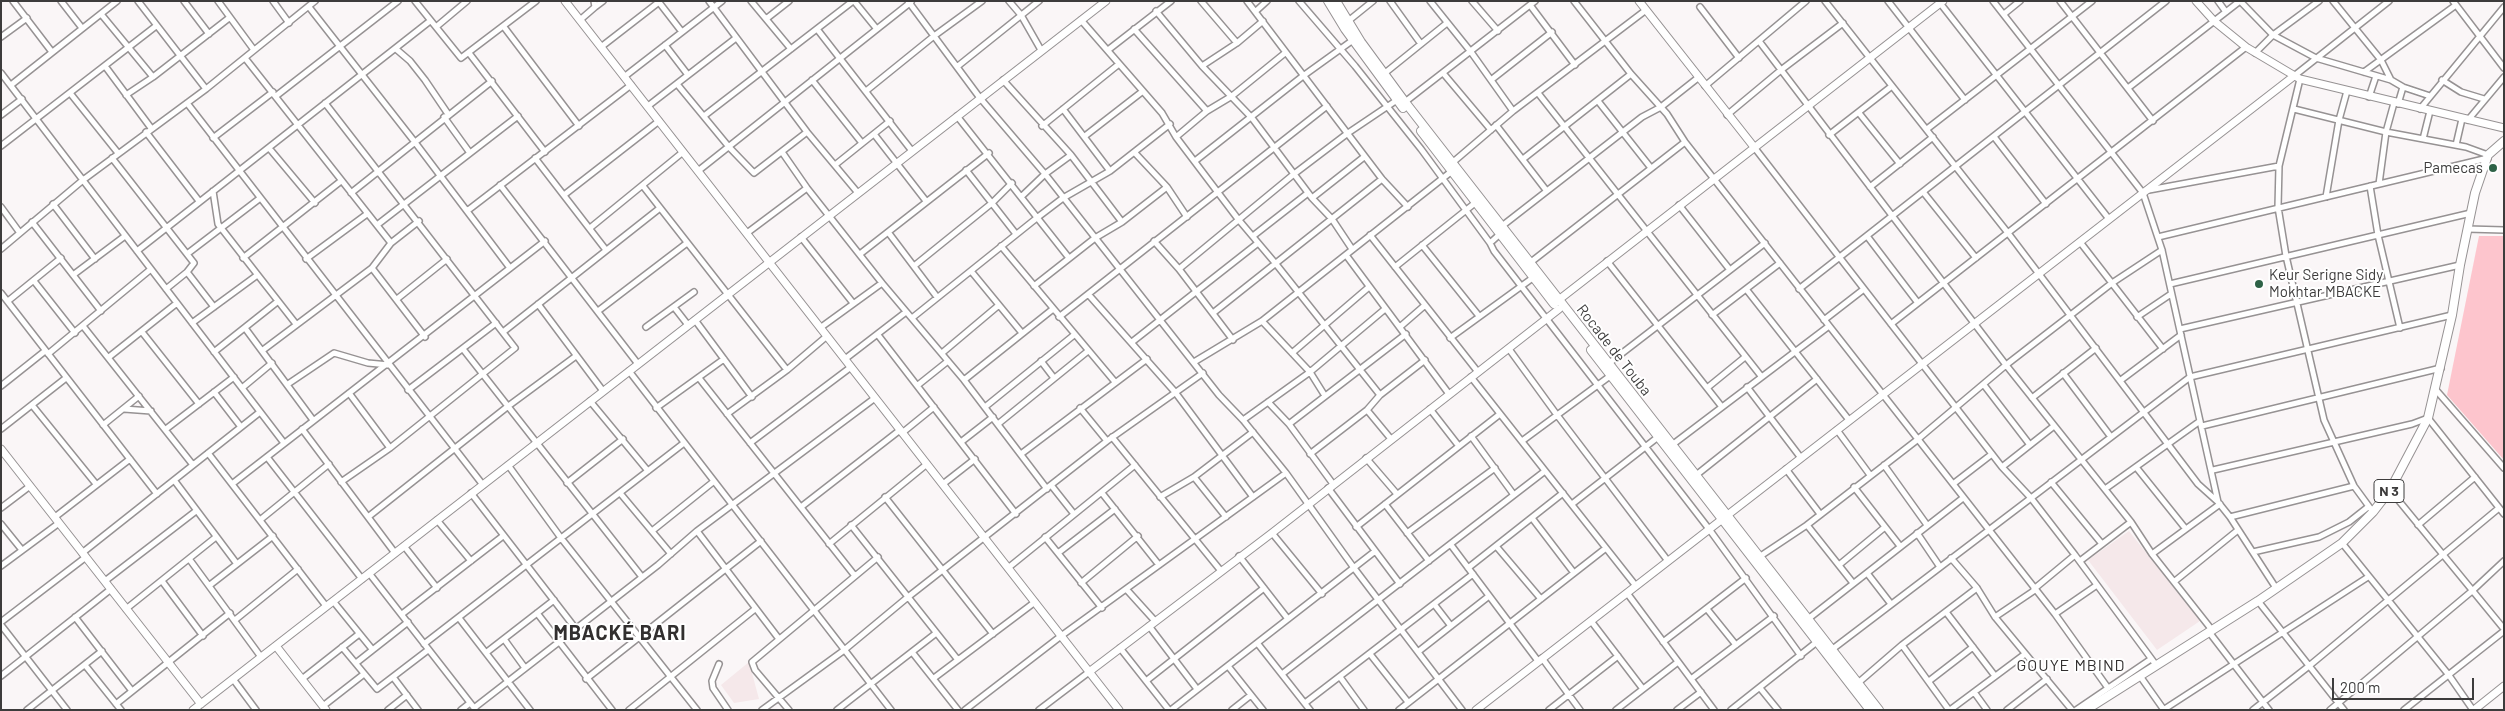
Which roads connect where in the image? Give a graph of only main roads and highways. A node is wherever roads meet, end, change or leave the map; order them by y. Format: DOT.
graph roads {
  1 [pos="1328,1"];
  2 [pos="1336,1"];
  3 [pos="1401,101"];
  4 [pos="2503,142"];
  5 [pos="1501,230"];
  6 [pos="1557,304"];
  7 [pos="1724,517"];
  8 [pos="1757,559"];
  9 [pos="1829,651"];
  10 [pos="1870,710"];
  11 [pos="1879,710"];
  12 [pos="2086,710"];
  1 -- 3 [label="main road, Rocade de Touba"];
  2 -- 3 [label="main road, Rocade de Touba"];
  3 -- 5 [label="main road, Rocade de Touba"];
  3 -- 5 [label="main road, Rocade de Touba"];
  4 -- 12 [label="main road, N 3"];
  5 -- 6 [label="main road, Rocade de Touba"];
  5 -- 6 [label="main road, Rocade de Touba"];
  6 -- 7 [label="main road, Rocade de Touba"];
  6 -- 7 [label="main road, Rocade de Touba"];
  7 -- 8 [label="main road, Rocade de Touba"];
  8 -- 9 [label="main road, Rocade de Touba"];
  8 -- 9 [label="main road, Rocade de Touba"];
  9 -- 10 [label="main road, Rocade de Touba"];
  9 -- 11 [label="main road, Rocade de Touba"];
}
